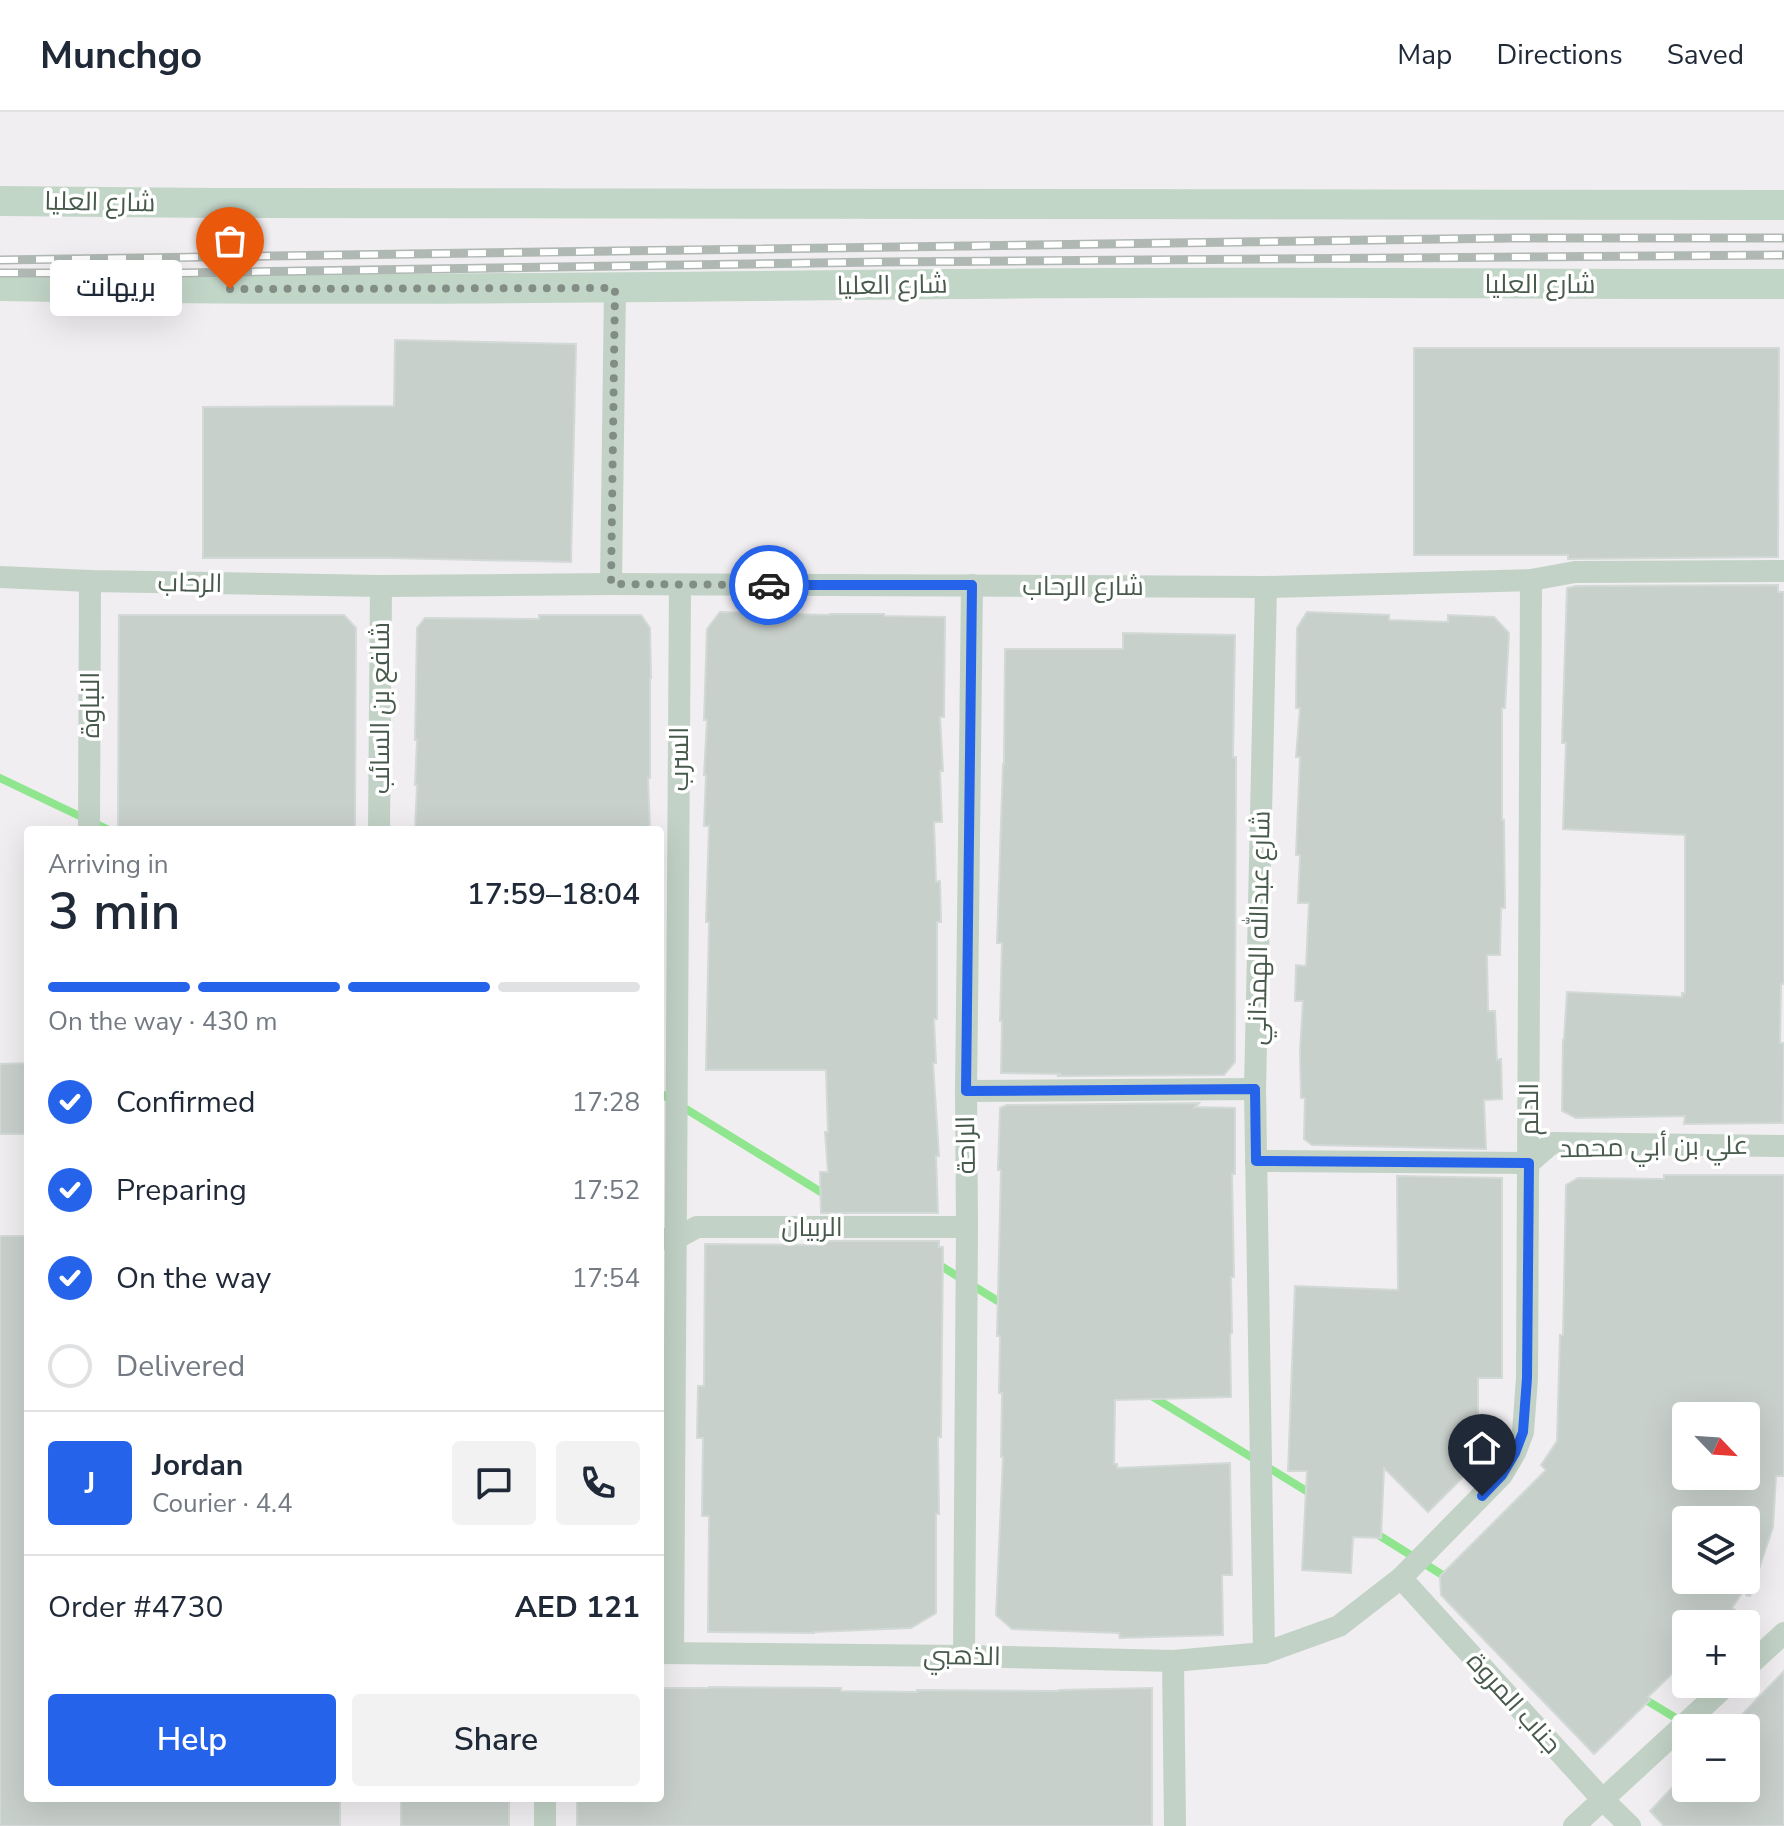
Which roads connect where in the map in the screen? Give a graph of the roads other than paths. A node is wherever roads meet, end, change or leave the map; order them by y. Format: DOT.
graph roads {
  1 [pos="0,201"];
  2 [pos="1784,205"];
  3 [pos="1784,284"];
  4 [pos="0,286"];
  5 [pos="615,288"];
  6 [pos="1784,571"];
  7 [pos="0,577"];
  8 [pos="1531,580"];
  9 [pos="90,581"];
  10 [pos="611,584"];
  11 [pos="972,585"];
  12 [pos="381,586"];
  13 [pos="680,586"];
  14 [pos="1266,587"];
  15 [pos="89,826"];
  16 [pos="379,826"];
  17 [pos="1255,1089"];
  18 [pos="966,1091"];
  19 [pos="1784,1146"];
  20 [pos="1256,1161"];
  21 [pos="1529,1163"];
  22 [pos="967,1227"];
  23 [pos="668,1239"];
  24 [pos="1401,1578"];
  25 [pos="1784,1633"];
  26 [pos="666,1652"];
  27 [pos="1264,1653"];
  28 [pos="1760,1655"];
  29 [pos="964,1656"];
  30 [pos="1173,1661"];
  31 [pos="1713,1698"];
  32 [pos="1602,1799"];
  33 [pos="545,1802"];
  34 [pos="545,1826"];
  35 [pos="1175,1826"];
  36 [pos="1574,1826"];
  37 [pos="1630,1826"];
  1 -- 2 [label="main road, شارع العليا"];
  3 -- 5 [label="main road, شارع العليا"];
  4 -- 5 [label="main road, شارع العليا"];
  5 -- 10 [label="street"];
  6 -- 8 [label="street, شارع الرحاب"];
  7 -- 9 [label="street, الرحاب"];
  8 -- 14 [label="street, شارع الرحاب"];
  8 -- 21 [label="street, الدلم"];
  9 -- 12 [label="street, الرحاب"];
  9 -- 15 [label="street, النباوة"];
  10 -- 12 [label="street, شارع الرحاب"];
  10 -- 13 [label="street, شارع الرحاب"];
  11 -- 13 [label="street, شارع الرحاب"];
  11 -- 14 [label="street, شارع الرحاب"];
  11 -- 18 [label="street, الراحة"];
  12 -- 16 [label="street, شافع بن السائب"];
  13 -- 23 [label="street, السرب"];
  14 -- 17 [label="street, شارع عبدالله الهمذاني"];
  17 -- 18 [label="street"];
  17 -- 20 [label="street, شارع عبدالله الهمذاني"];
  18 -- 22 [label="street, الراحة"];
  19 -- 21 [label="street, علي بن أبي محمد"];
  20 -- 21 [label="street"];
  20 -- 27 [label="street, شارع عبدالله الهمذاني"];
  21 -- 24 [label="street, الدلم"];
  22 -- 23 [label="street, الربيان"];
  22 -- 29 [label="street, الراحة"];
  23 -- 26 [label="street, السرب"];
  24 -- 27 [label="street, الدلم"];
  24 -- 32 [label="street, جناب المروة"];
  25 -- 28 [label="street"];
  26 -- 29 [label="street, الذهبي"];
  27 -- 30 [label="street, الذهبي"];
  29 -- 30 [label="street, الذهبي"];
  30 -- 35 [label="street"];
  31 -- 32 [label="street"];
  32 -- 36 [label="street"];
  32 -- 37 [label="street, جناب المروة"];
  33 -- 34 [label="street"];
}
